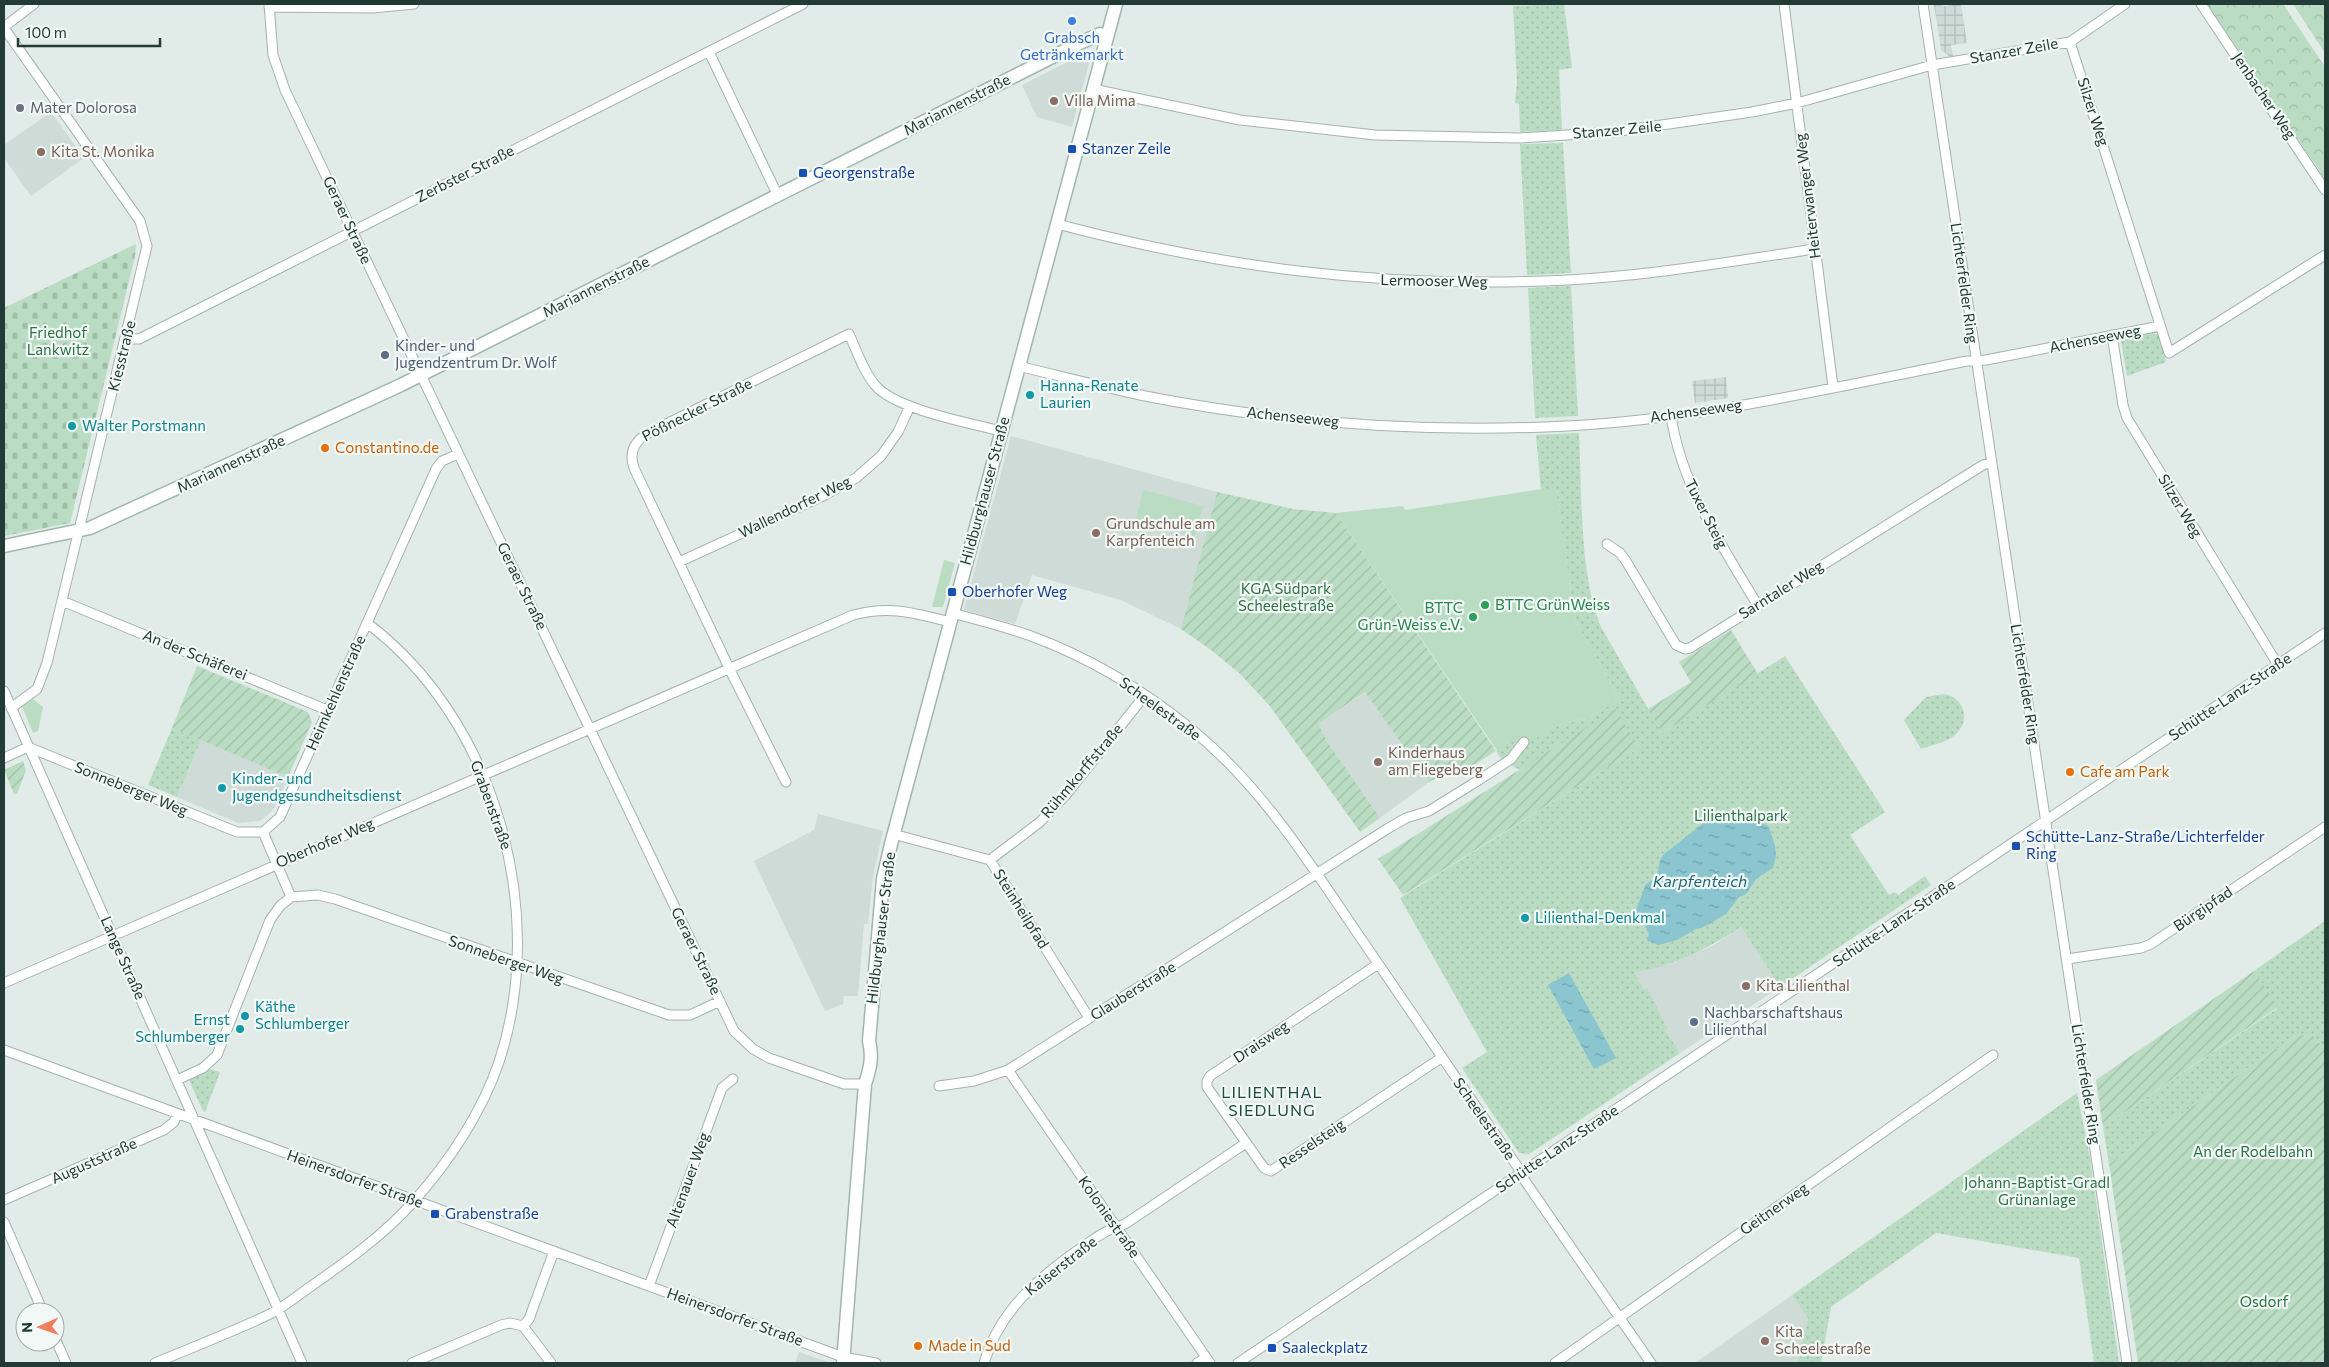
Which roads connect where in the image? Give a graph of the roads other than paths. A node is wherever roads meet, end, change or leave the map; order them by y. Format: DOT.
graph roads {
  1 [pos="34,4"];
  2 [pos="414,4"];
  3 [pos="804,4"];
  4 [pos="1116,4"];
  5 [pos="1784,4"];
  6 [pos="1923,4"];
  7 [pos="2125,4"];
  8 [pos="2201,4"];
  9 [pos="269,5"];
  10 [pos="4,27"];
  11 [pos="1107,36"];
  12 [pos="2070,42"];
  13 [pos="709,52"];
  14 [pos="1932,66"];
  15 [pos="1094,88"];
  16 [pos="1797,102"];
  17 [pos="2325,190"];
  18 [pos="778,196"];
  19 [pos="1057,224"];
  20 [pos="352,231"];
  21 [pos="1814,249"];
  22 [pos="2325,255"];
  23 [pos="2160,326"];
  24 [pos="2112,335"];
  25 [pos="126,339"];
  26 [pos="1976,360"];
  27 [pos="1018,366"];
  28 [pos="421,376"];
  29 [pos="1833,387"];
  30 [pos="910,406"];
  31 [pos="1671,416"];
  32 [pos="1001,431"];
  33 [pos="458,454"];
  34 [pos="1992,462"];
  35 [pos="79,531"];
  36 [pos="1607,544"];
  37 [pos="4,546"];
  38 [pos="679,562"];
  39 [pos="62,601"];
  40 [pos="1757,604"];
  41 [pos="951,617"];
  42 [pos="367,623"];
  43 [pos="2325,633"];
  44 [pos="2278,665"];
  45 [pos="730,670"];
  46 [pos="4,691"];
  47 [pos="1145,695"];
  48 [pos="11,708"];
  49 [pos="327,710"];
  50 [pos="589,730"];
  51 [pos="1524,742"];
  52 [pos="28,747"];
  53 [pos="4,758"];
  54 [pos="483,775"];
  55 [pos="786,782"];
  56 [pos="2045,821"];
  57 [pos="2325,827"];
  58 [pos="263,832"];
  59 [pos="893,834"];
  60 [pos="990,860"];
  61 [pos="276,864"];
  62 [pos="1317,874"];
  63 [pos="291,897"];
  64 [pos="113,936"];
  65 [pos="2067,959"];
  66 [pos="517,964"];
  67 [pos="1378,964"];
  68 [pos="4,983"];
  69 [pos="720,1001"];
  70 [pos="1089,1018"];
  71 [pos="4,1050"];
  72 [pos="1993,1055"];
  73 [pos="1440,1058"];
  74 [pos="1008,1070"];
  75 [pos="733,1079"];
  76 [pos="177,1080"];
  77 [pos="865,1084"];
  78 [pos="939,1086"];
  79 [pos="177,1114"];
  80 [pos="195,1120"];
  81 [pos="1246,1143"];
  82 [pos="1520,1174"];
  83 [pos="4,1200"];
  84 [pos="415,1201"];
  85 [pos="4,1222"];
  86 [pos="1115,1227"];
  87 [pos="554,1251"];
  88 [pos="649,1286"];
  89 [pos="39,1302"];
  90 [pos="279,1308"];
  91 [pos="1619,1318"];
  92 [pos="523,1326"];
  93 [pos="843,1360"];
  94 [pos="1208,1361"];
  95 [pos="155,1363"];
  96 [pos="302,1363"];
  97 [pos="412,1363"];
  98 [pos="551,1363"];
  99 [pos="876,1363"];
  100 [pos="984,1363"];
  101 [pos="1197,1363"];
  102 [pos="1238,1363"];
  103 [pos="1555,1363"];
  104 [pos="1651,1363"];
  105 [pos="2127,1363"];
  1 -- 10 [label="street"];
  2 -- 9 [label="street"];
  3 -- 13 [label="street, Zerbster Straße"];
  4 -- 11 [label="main road, Hildburghauser Straße"];
  5 -- 16 [label="street, Heiterwanger Weg"];
  6 -- 14 [label="street, Lichterfelder Ring"];
  7 -- 12 [label="street, Stanzer Zeile"];
  8 -- 17 [label="street, Jenbacher Weg"];
  9 -- 20 [label="street, Geraer Straße"];
  10 -- 25 [label="street, Kiesstraße"];
  11 -- 15 [label="main road, Hildburghauser Straße"];
  11 -- 18 [label="main road, Mariannenstraße"];
  12 -- 14 [label="street, Stanzer Zeile"];
  12 -- 23 [label="street, Silzer Weg"];
  13 -- 18 [label="street"];
  13 -- 20 [label="street, Zerbster Straße"];
  14 -- 16 [label="street, Stanzer Zeile"];
  14 -- 26 [label="street, Lichterfelder Ring"];
  15 -- 16 [label="street, Stanzer Zeile"];
  15 -- 19 [label="main road, Hildburghauser Straße"];
  16 -- 21 [label="street, Heiterwanger Weg"];
  18 -- 28 [label="main road, Mariannenstraße"];
  19 -- 21 [label="street, Lermooser Weg"];
  19 -- 27 [label="main road, Hildburghauser Straße"];
  20 -- 25 [label="street, Zerbster Straße"];
  20 -- 28 [label="street, Geraer Straße"];
  21 -- 29 [label="street, Heiterwanger Weg"];
  22 -- 23 [label="street, Achenseeweg"];
  23 -- 24 [label="street, Achenseeweg"];
  24 -- 26 [label="street, Achenseeweg"];
  24 -- 44 [label="street, Silzer Weg"];
  25 -- 35 [label="street, Kiesstraße"];
  26 -- 29 [label="street, Achenseeweg"];
  26 -- 34 [label="street, Lichterfelder Ring"];
  27 -- 31 [label="street, Achenseeweg"];
  27 -- 32 [label="main road, Hildburghauser Straße"];
  28 -- 33 [label="street, Geraer Straße"];
  28 -- 35 [label="main road, Mariannenstraße"];
  29 -- 31 [label="street, Achenseeweg"];
  30 -- 32 [label="street"];
  30 -- 38 [label="street, Wallendorfer Weg"];
  30 -- 38 [label="street, Pößnecker Straße"];
  31 -- 40 [label="street, Tuxer Steig"];
  32 -- 41 [label="main road, Hildburghauser Straße"];
  33 -- 42 [label="street, Heimkehlenstraße"];
  33 -- 50 [label="street, Geraer Straße"];
  34 -- 40 [label="street, Sarntaler Weg"];
  34 -- 56 [label="street, Lichterfelder Ring"];
  35 -- 37 [label="main road, Mariannenstraße"];
  35 -- 39 [label="street, Kiesstraße"];
  36 -- 40 [label="street, Sarntaler Weg"];
  38 -- 45 [label="street, Pößnecker Straße"];
  39 -- 48 [label="street, Kiesstraße"];
  39 -- 49 [label="street, An der Schäferei"];
  41 -- 45 [label="street, Oberhofer Weg"];
  41 -- 47 [label="street, Scheelestraße"];
  41 -- 59 [label="main road, Hildburghauser Straße"];
  42 -- 49 [label="street, Heimkehlenstraße"];
  42 -- 54 [label="street, Grabenstraße"];
  43 -- 44 [label="street, Schütte-Lanz-Straße"];
  44 -- 56 [label="street, Schütte-Lanz-Straße"];
  45 -- 50 [label="street, Oberhofer Weg"];
  45 -- 55 [label="street"];
  46 -- 48 [label="street, Lange Straße"];
  47 -- 60 [label="street, Rühmkorffstraße"];
  47 -- 62 [label="street, Scheelestraße"];
  48 -- 52 [label="street, Lange Straße"];
  49 -- 58 [label="street, Heimkehlenstraße"];
  50 -- 54 [label="street, Oberhofer Weg"];
  50 -- 69 [label="street, Geraer Straße"];
  51 -- 62 [label="street"];
  52 -- 53 [label="street"];
  52 -- 58 [label="street, Sonneberger Weg"];
  52 -- 64 [label="street, Lange Straße"];
  54 -- 61 [label="street, Oberhofer Weg"];
  54 -- 66 [label="street, Grabenstraße"];
  56 -- 65 [label="street, Lichterfelder Ring"];
  56 -- 82 [label="street, Schütte-Lanz-Straße"];
  57 -- 65 [label="street, Bürgipfad"];
  58 -- 61 [label="street"];
  59 -- 60 [label="street, Steinheilpfad"];
  59 -- 77 [label="main road, Hildburghauser Straße"];
  60 -- 70 [label="street, Steinheilpfad"];
  61 -- 63 [label="street"];
  61 -- 64 [label="street, Oberhofer Weg"];
  62 -- 67 [label="street, Scheelestraße"];
  62 -- 70 [label="street, Glauberstraße"];
  63 -- 66 [label="street, Sonneberger Weg"];
  63 -- 76 [label="street"];
  64 -- 68 [label="street, Oberhofer Weg"];
  64 -- 76 [label="street, Lange Straße"];
  65 -- 105 [label="street, Lichterfelder Ring"];
  66 -- 69 [label="street, Sonneberger Weg"];
  66 -- 84 [label="street, Grabenstraße"];
  67 -- 73 [label="street, Scheelestraße"];
  67 -- 81 [label="street, Draisweg"];
  69 -- 77 [label="street, Geraer Straße"];
  70 -- 74 [label="street, Glauberstraße"];
  71 -- 79 [label="street, Heinersdorfer Straße"];
  72 -- 91 [label="street, Geitnerweg"];
  73 -- 81 [label="street, Resselsteig"];
  73 -- 82 [label="street, Scheelestraße"];
  74 -- 78 [label="street, Glauberstraße"];
  74 -- 86 [label="street, Koloniestraße"];
  75 -- 88 [label="street, Altenauer Weg"];
  76 -- 80 [label="street, Lange Straße"];
  77 -- 93 [label="main road, Hildburghauser Straße"];
  79 -- 80 [label="street, Heinersdorfer Straße"];
  79 -- 83 [label="street, Auguststraße"];
  80 -- 84 [label="street, Heinersdorfer Straße"];
  80 -- 90 [label="street, Lange Straße"];
  81 -- 86 [label="street"];
  82 -- 91 [label="street, Scheelestraße"];
  82 -- 102 [label="street, Schütte-Lanz-Straße"];
  84 -- 87 [label="street, Heinersdorfer Straße"];
  84 -- 90 [label="street, Grabenstraße"];
  85 -- 89 [label="street"];
  86 -- 94 [label="street, Koloniestraße"];
  86 -- 100 [label="street, Kaiserstraße"];
  87 -- 88 [label="street, Heinersdorfer Straße"];
  87 -- 92 [label="street"];
  88 -- 93 [label="street, Heinersdorfer Straße"];
  90 -- 95 [label="street, Grabenstraße"];
  90 -- 96 [label="street, Lange Straße"];
  91 -- 103 [label="street, Geitnerweg"];
  91 -- 104 [label="street, Scheelestraße"];
  92 -- 97 [label="street"];
  92 -- 98 [label="street"];
  93 -- 99 [label="street, Heinersdorfer Straße"];
  94 -- 101 [label="street"];
}
